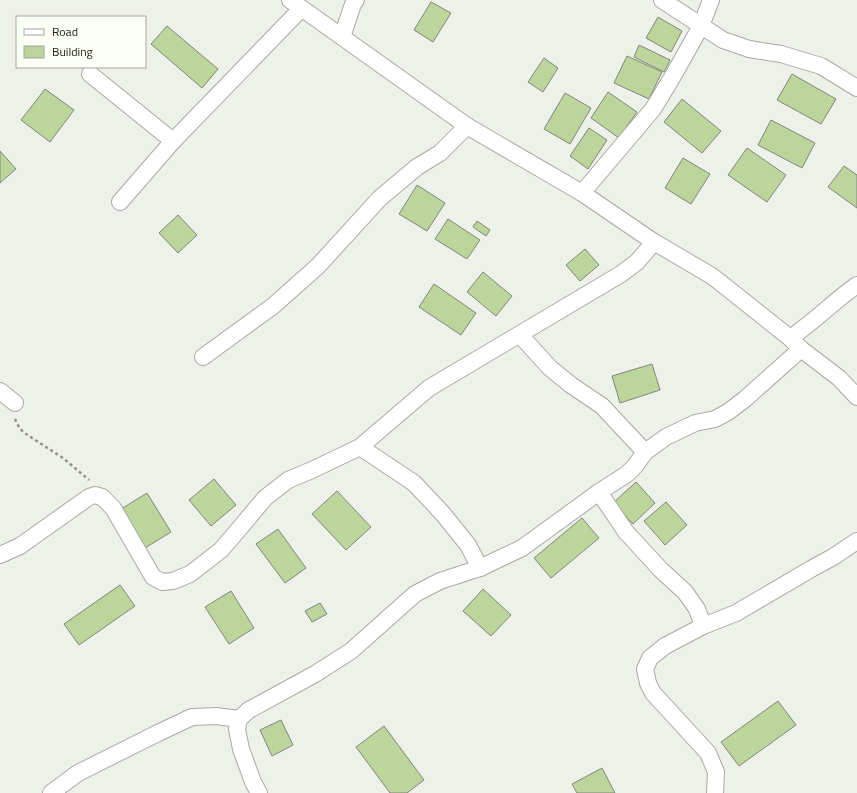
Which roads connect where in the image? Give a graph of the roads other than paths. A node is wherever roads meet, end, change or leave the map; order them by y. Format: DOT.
graph roads {
  1 [pos="356,0"];
  2 [pos="662,0"];
  3 [pos="711,0"];
  4 [pos="296,4"];
  5 [pos="701,26"];
  6 [pos="342,37"];
  7 [pos="90,74"];
  8 [pos="857,88"];
  9 [pos="467,126"];
  10 [pos="173,141"];
  11 [pos="582,193"];
  12 [pos="120,202"];
  13 [pos="654,242"];
  14 [pos="857,285"];
  15 [pos="520,335"];
  16 [pos="796,344"];
  17 [pos="203,357"];
  18 [pos="0,391"];
  19 [pos="857,397"];
  20 [pos="15,403"];
  21 [pos="360,447"];
  22 [pos="645,452"];
  23 [pos="599,492"];
  24 [pos="857,541"];
  25 [pos="0,555"];
  26 [pos="480,568"];
  27 [pos="703,626"];
  28 [pos="239,719"];
  29 [pos="51,793"];
  30 [pos="259,793"];
  31 [pos="715,793"];
  1 -- 6 [label="street"];
  2 -- 5 [label="street"];
  3 -- 5 [label="street"];
  4 -- 6 [label="street"];
  4 -- 10 [label="street"];
  5 -- 8 [label="street"];
  5 -- 11 [label="street"];
  6 -- 9 [label="street"];
  7 -- 10 [label="street"];
  9 -- 11 [label="street"];
  9 -- 17 [label="street"];
  10 -- 12 [label="street"];
  11 -- 13 [label="street"];
  13 -- 15 [label="street"];
  13 -- 16 [label="street"];
  14 -- 16 [label="street"];
  15 -- 21 [label="street"];
  15 -- 22 [label="street"];
  16 -- 19 [label="street"];
  16 -- 22 [label="street"];
  18 -- 20 [label="street"];
  21 -- 25 [label="street"];
  21 -- 26 [label="street"];
  22 -- 23 [label="street"];
  23 -- 26 [label="street"];
  23 -- 27 [label="street"];
  24 -- 27 [label="street"];
  26 -- 28 [label="street"];
  27 -- 31 [label="street"];
  28 -- 29 [label="street"];
  28 -- 30 [label="street"];
}
